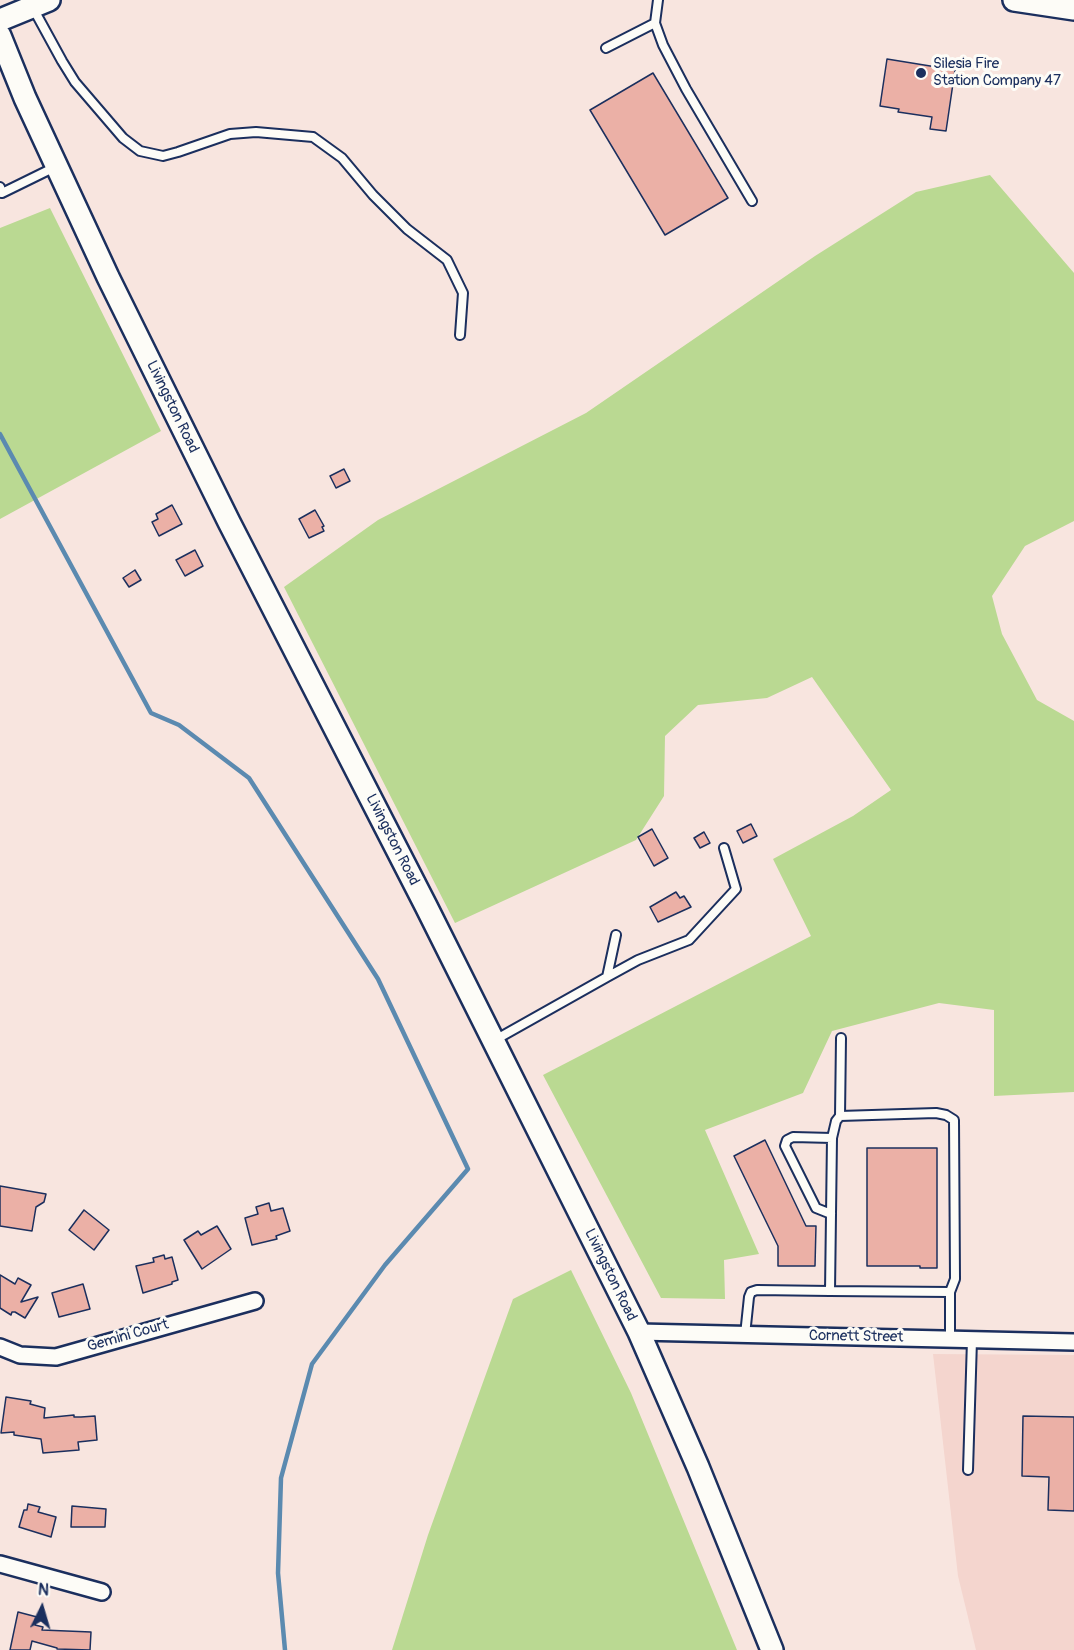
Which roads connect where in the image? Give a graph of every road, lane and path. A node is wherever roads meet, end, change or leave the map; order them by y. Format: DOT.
graph roads {
  1 [pos="658,0"];
  2 [pos="1014,0"];
  3 [pos="41,3"];
  4 [pos="1074,9"];
  5 [pos="0,20"];
  6 [pos="654,23"];
  7 [pos="0,36"];
  8 [pos="606,48"];
  9 [pos="0,78"];
  10 [pos="26,98"];
  11 [pos="57,166"];
  12 [pos="1,191"];
  13 [pos="752,201"];
  14 [pos="460,335"];
  15 [pos="724,848"];
  16 [pos="616,935"];
  17 [pos="607,977"];
  18 [pos="841,1038"];
  19 [pos="494,1041"];
  20 [pos="840,1116"];
  21 [pos="832,1138"];
  22 [pos="831,1214"];
  23 [pos="830,1291"];
  24 [pos="950,1292"];
  25 [pos="255,1301"];
  26 [pos="639,1332"];
  27 [pos="745,1335"];
  28 [pos="950,1339"];
  29 [pos="972,1340"];
  30 [pos="1074,1342"];
  31 [pos="0,1347"];
  32 [pos="968,1470"];
  33 [pos="0,1564"];
  34 [pos="102,1592"];
  35 [pos="772,1650"];
  1 -- 6 [label="lane"];
  2 -- 4 [label="main road"];
  3 -- 5 [label="main road"];
  3 -- 14 [label="lane"];
  6 -- 8 [label="lane"];
  6 -- 13 [label="lane"];
  7 -- 10 [label="main road, Livingston Road"];
  9 -- 10 [label="main road"];
  10 -- 11 [label="main road, Livingston Road"];
  11 -- 12 [label="lane"];
  11 -- 19 [label="main road, Livingston Road"];
  15 -- 17 [label="lane"];
  16 -- 17 [label="lane"];
  17 -- 19 [label="lane"];
  18 -- 20 [label="lane"];
  19 -- 26 [label="main road, Livingston Road"];
  20 -- 21 [label="lane"];
  20 -- 24 [label="lane"];
  21 -- 22 [label="lane"];
  21 -- 22 [label="lane"];
  22 -- 23 [label="lane"];
  23 -- 24 [label="lane"];
  23 -- 27 [label="lane"];
  24 -- 28 [label="lane"];
  25 -- 31 [label="street, Gemini Court"];
  26 -- 27 [label="street, Cornett Street"];
  26 -- 35 [label="main road, Livingston Road"];
  27 -- 28 [label="street, Cornett Street"];
  28 -- 29 [label="street, Cornett Street"];
  29 -- 30 [label="street, Cornett Street"];
  29 -- 32 [label="lane"];
  33 -- 34 [label="street"];
}
